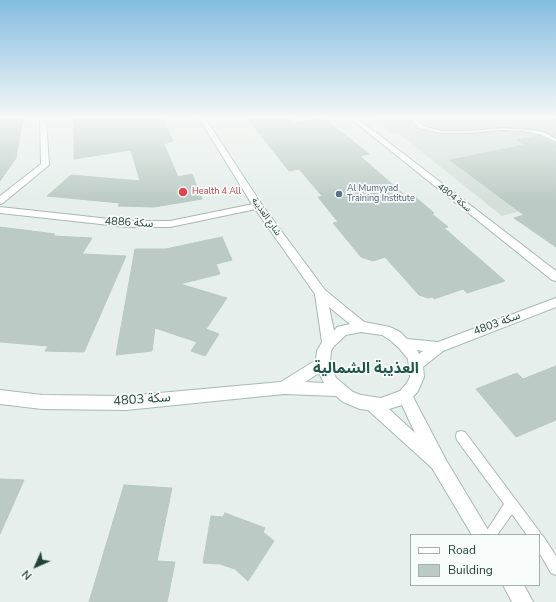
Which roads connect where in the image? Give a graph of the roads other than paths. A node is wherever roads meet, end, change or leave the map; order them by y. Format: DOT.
graph roads {
  1 [pos="44,146"];
  2 [pos="220,146"];
  3 [pos="389,146"];
  4 [pos="0,201"];
  5 [pos="258,206"];
  6 [pos="0,210"];
  7 [pos="556,277"];
  8 [pos="321,293"];
  9 [pos="556,302"];
  10 [pos="361,327"];
  11 [pos="328,342"];
  12 [pos="404,344"];
  13 [pos="438,346"];
  14 [pos="323,363"];
  15 [pos="416,365"];
  16 [pos="284,388"];
  17 [pos="339,390"];
  18 [pos="405,396"];
  19 [pos="0,397"];
  20 [pos="372,404"];
  21 [pos="461,436"];
  22 [pos="440,466"];
  23 [pos="511,504"];
  24 [pos="481,534"];
  25 [pos="491,534"];
  26 [pos="534,534"];
  27 [pos="540,542"];
  28 [pos="556,568"];
  29 [pos="514,586"];
  30 [pos="523,602"];
  1 -- 4 [label="street"];
  2 -- 5 [label="street, شارع العذيبة"];
  3 -- 7 [label="street, سكة 4804"];
  5 -- 6 [label="street, سكة 4886"];
  5 -- 8 [label="street, شارع العذيبة"];
  8 -- 10 [label="street, شارع العذيبة"];
  8 -- 11 [label="street, شارع العذيبة"];
  9 -- 13 [label="street, سكة 4803"];
  10 -- 11 [label="street"];
  10 -- 12 [label="street"];
  11 -- 14 [label="street"];
  12 -- 13 [label="street, سكة 4803"];
  12 -- 15 [label="street"];
  13 -- 15 [label="street, سكة 4803"];
  14 -- 16 [label="street, سكة 4803"];
  14 -- 17 [label="street"];
  15 -- 18 [label="street"];
  16 -- 17 [label="street, سكة 4803"];
  16 -- 19 [label="street, سكة 4803"];
  17 -- 20 [label="street"];
  18 -- 20 [label="street"];
  18 -- 22 [label="street"];
  20 -- 22 [label="street"];
  21 -- 23 [label="lane"];
  22 -- 24 [label="street"];
  23 -- 25 [label="lane"];
  23 -- 26 [label="lane"];
  27 -- 28 [label="lane"];
  29 -- 30 [label="street"];
}
